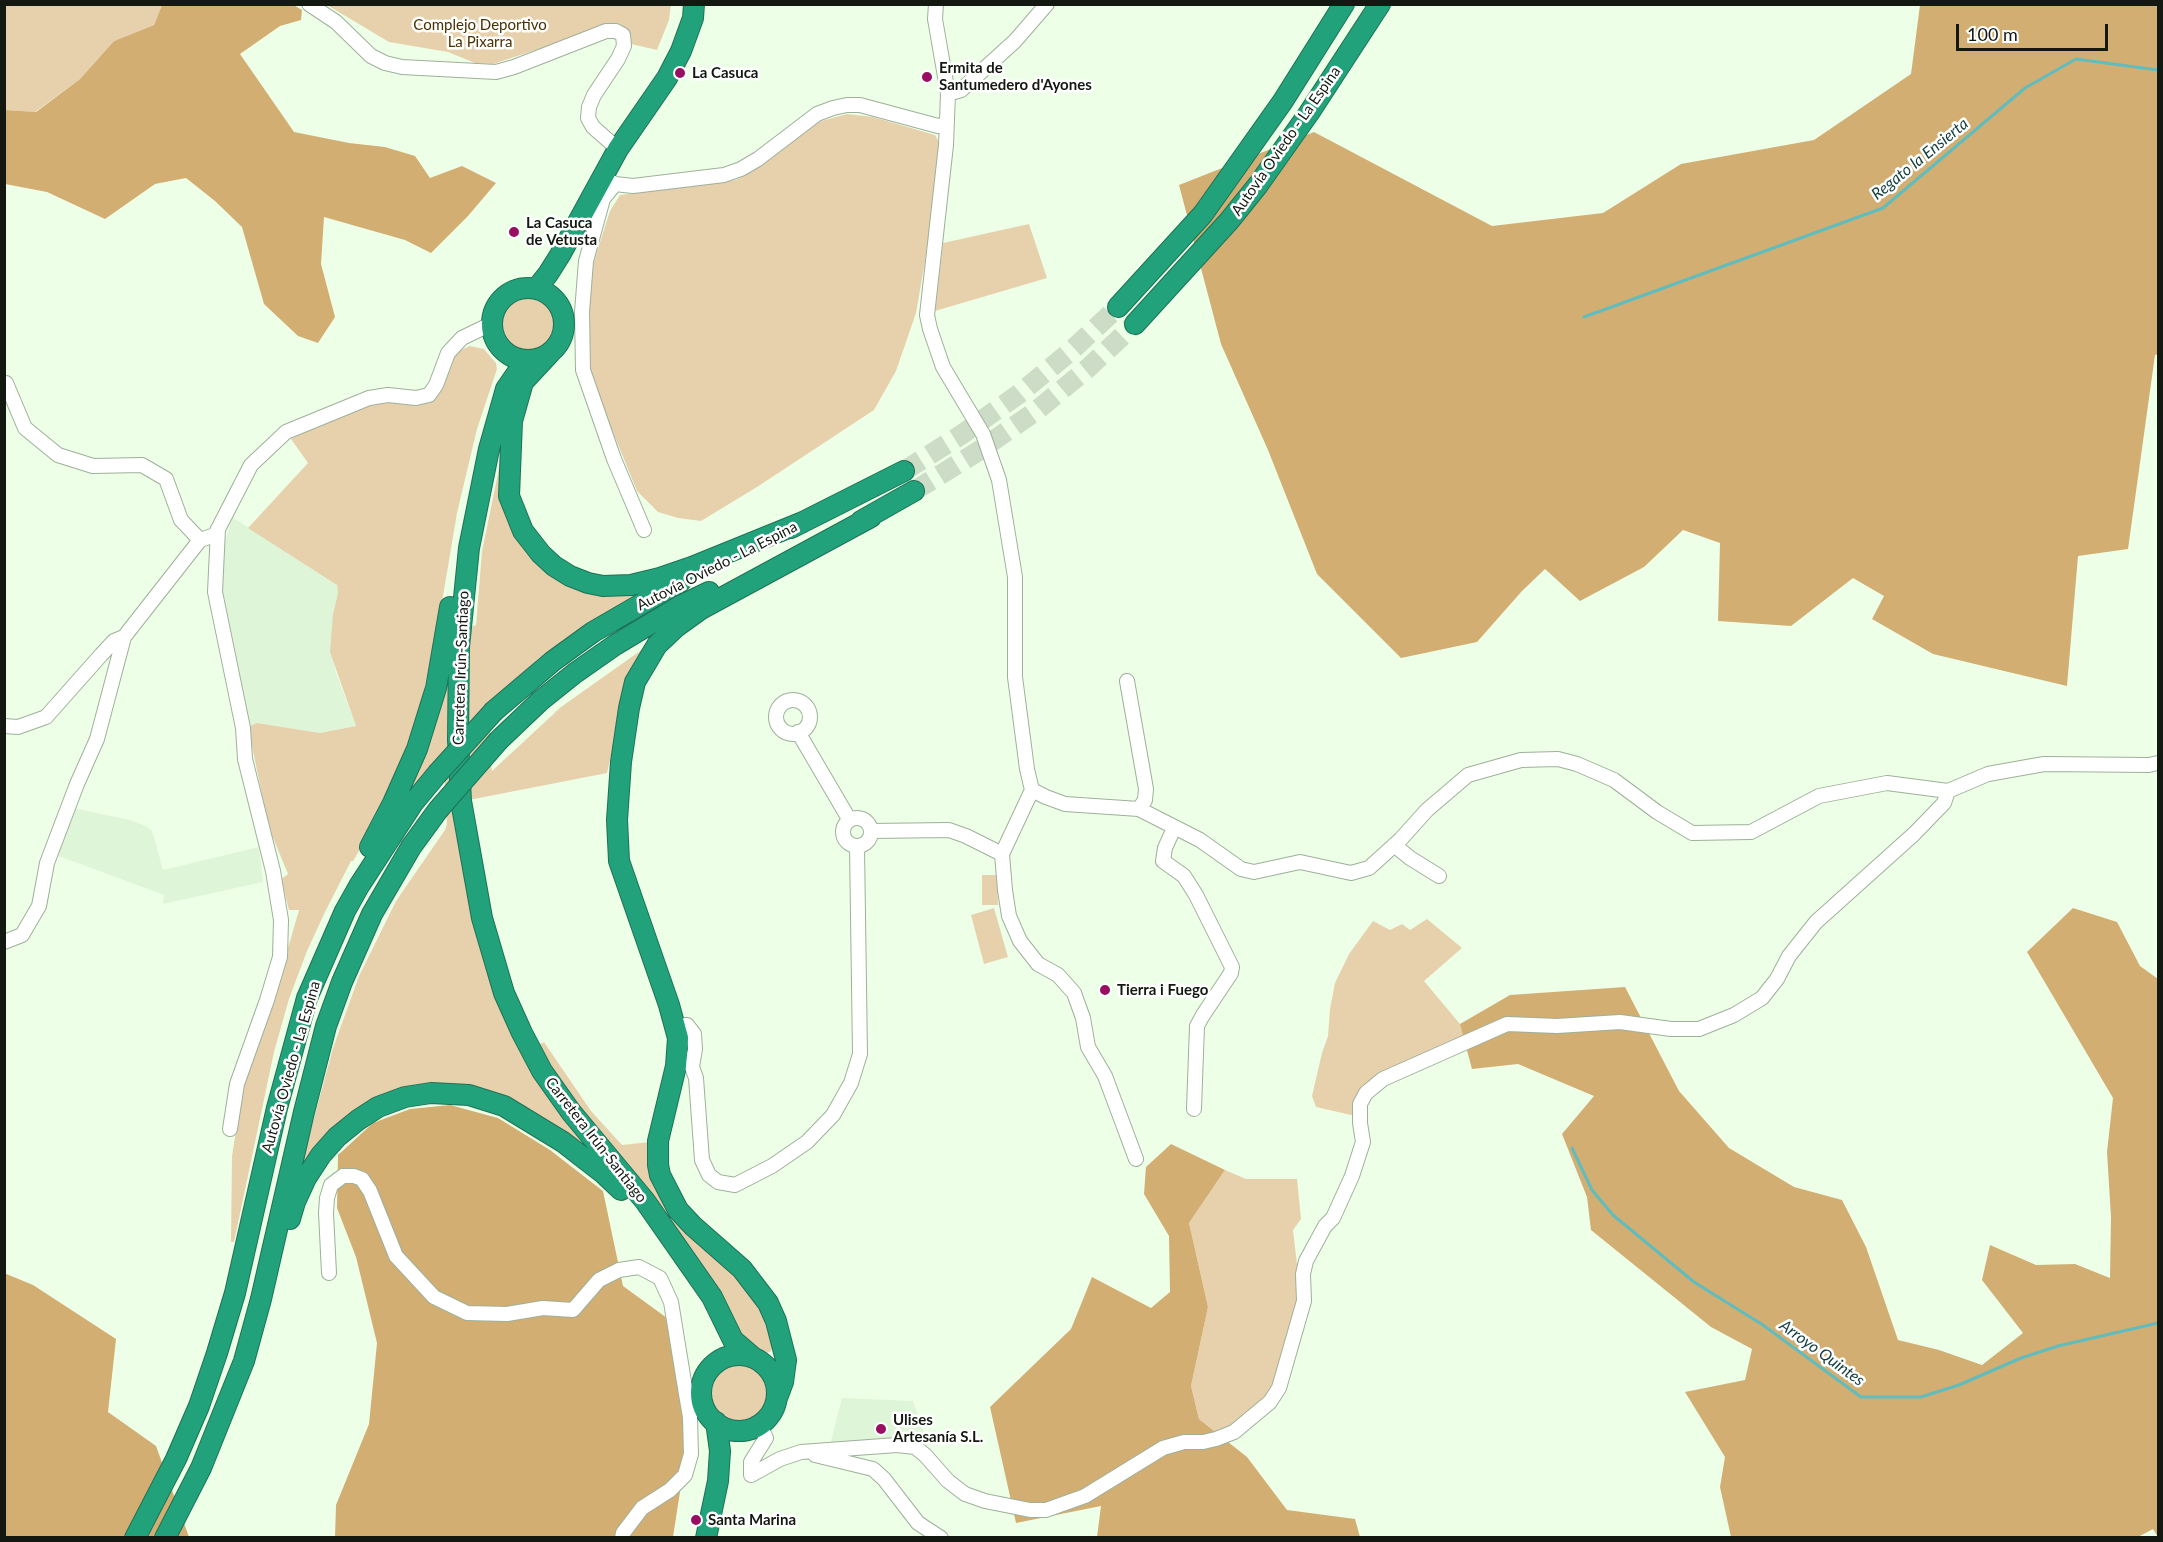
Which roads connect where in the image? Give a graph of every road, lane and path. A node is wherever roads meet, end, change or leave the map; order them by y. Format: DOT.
graph roads {
  1 [pos="309,4"];
  2 [pos="694,4"];
  3 [pos="936,4"];
  4 [pos="1047,4"];
  5 [pos="1344,4"];
  6 [pos="1380,4"];
  7 [pos="948,94"];
  8 [pos="946,125"];
  9 [pos="618,149"];
  10 [pos="608,180"];
  11 [pos="560,255"];
  12 [pos="536,289"];
  13 [pos="555,300"];
  14 [pos="1118,307"];
  15 [pos="491,324"];
  16 [pos="1135,324"];
  17 [pos="500,348"];
  18 [pos="550,353"];
  19 [pos="529,361"];
  20 [pos="6,383"];
  21 [pos="506,389"];
  22 [pos="489,449"];
  23 [pos="904,471"];
  24 [pos="914,490"];
  25 [pos="871,516"];
  26 [pos="803,522"];
  27 [pos="218,529"];
  28 [pos="644,530"];
  29 [pos="200,540"];
  30 [pos="124,637"];
  31 [pos="1127,681"];
  32 [pos="4,726"];
  33 [pos="798,732"];
  34 [pos="2158,763"];
  35 [pos="1032,790"];
  36 [pos="1948,791"];
  37 [pos="1139,809"];
  38 [pos="849,819"];
  39 [pos="1174,828"];
  40 [pos="871,831"];
  41 [pos="1394,845"];
  42 [pos="857,846"];
  43 [pos="1002,854"];
  44 [pos="1439,876"];
  45 [pos="4,942"];
  46 [pos="675,1026"];
  47 [pos="276,1108"];
  48 [pos="1194,1109"];
  49 [pos="230,1129"];
  50 [pos="1136,1159"];
  51 [pos="670,1238"];
  52 [pos="329,1273"];
  53 [pos="718,1313"];
  54 [pos="781,1342"];
  55 [pos="758,1360"];
  56 [pos="244,1361"];
  57 [pos="717,1363"];
  58 [pos="693,1393"];
  59 [pos="777,1398"];
  60 [pos="716,1422"];
  61 [pos="753,1427"];
  62 [pos="801,1452"];
  63 [pos="717,1481"];
  64 [pos="135,1538"];
  65 [pos="165,1538"];
  66 [pos="622,1538"];
  67 [pos="706,1538"];
  68 [pos="941,1538"];
  1 -- 9 [label="street"];
  2 -- 9 [label="highway"];
  3 -- 7 [label="street"];
  4 -- 7 [label="street"];
  5 -- 14 [label="highway, Autovía Oviedo - La Espina"];
  6 -- 16 [label="highway, Autovía Oviedo - La Espina"];
  7 -- 8 [label="street"];
  8 -- 10 [label="street"];
  8 -- 35 [label="street"];
  9 -- 10 [label="highway"];
  10 -- 11 [label="highway"];
  10 -- 28 [label="street"];
  11 -- 12 [label="highway"];
  11 -- 13 [label="highway"];
  12 -- 13 [label="highway"];
  12 -- 15 [label="highway"];
  13 -- 18 [label="highway"];
  15 -- 17 [label="highway"];
  15 -- 27 [label="street"];
  17 -- 19 [label="highway"];
  17 -- 21 [label="highway, Carretera Irún-Santiago"];
  18 -- 19 [label="highway"];
  18 -- 26 [label="highway"];
  19 -- 21 [label="highway, Carretera Irún-Santiago"];
  20 -- 29 [label="street"];
  21 -- 22 [label="highway, Carretera Irún-Santiago"];
  22 -- 47 [label="highway"];
  22 -- 51 [label="highway, Carretera Irún-Santiago"];
  23 -- 26 [label="highway, Autovía Oviedo - La Espina"];
  24 -- 25 [label="highway, Autovía Oviedo - La Espina"];
  25 -- 46 [label="highway"];
  25 -- 56 [label="highway, Autovía Oviedo - La Espina, bridge"];
  26 -- 47 [label="highway, Autovía Oviedo - La Espina, bridge"];
  27 -- 29 [label="street"];
  27 -- 49 [label="street"];
  29 -- 30 [label="street"];
  30 -- 32 [label="street"];
  30 -- 45 [label="street"];
  31 -- 37 [label="street"];
  33 -- 38 [label="street"];
  34 -- 36 [label="street"];
  35 -- 37 [label="street"];
  35 -- 43 [label="street"];
  36 -- 41 [label="street"];
  36 -- 62 [label="street"];
  37 -- 39 [label="street"];
  38 -- 40 [label="street"];
  38 -- 42 [label="street"];
  39 -- 41 [label="street"];
  39 -- 48 [label="street"];
  40 -- 42 [label="street"];
  40 -- 43 [label="street"];
  41 -- 44 [label="street"];
  42 -- 46 [label="street"];
  43 -- 50 [label="street"];
  46 -- 54 [label="highway"];
  47 -- 64 [label="highway, Autovía Oviedo - La Espina"];
  51 -- 53 [label="highway, Carretera Irún-Santiago"];
  51 -- 56 [label="highway"];
  52 -- 58 [label="street"];
  53 -- 55 [label="highway, Carretera Irún-Santiago"];
  53 -- 57 [label="highway, Carretera Irún-Santiago"];
  54 -- 55 [label="highway"];
  54 -- 59 [label="highway"];
  55 -- 57 [label="highway"];
  55 -- 59 [label="highway"];
  56 -- 65 [label="highway, Autovía Oviedo - La Espina"];
  57 -- 58 [label="highway"];
  58 -- 60 [label="highway"];
  58 -- 66 [label="street"];
  59 -- 61 [label="highway"];
  60 -- 61 [label="highway"];
  60 -- 63 [label="highway"];
  61 -- 62 [label="street"];
  61 -- 63 [label="highway"];
  62 -- 68 [label="street"];
  63 -- 67 [label="highway"];
}
